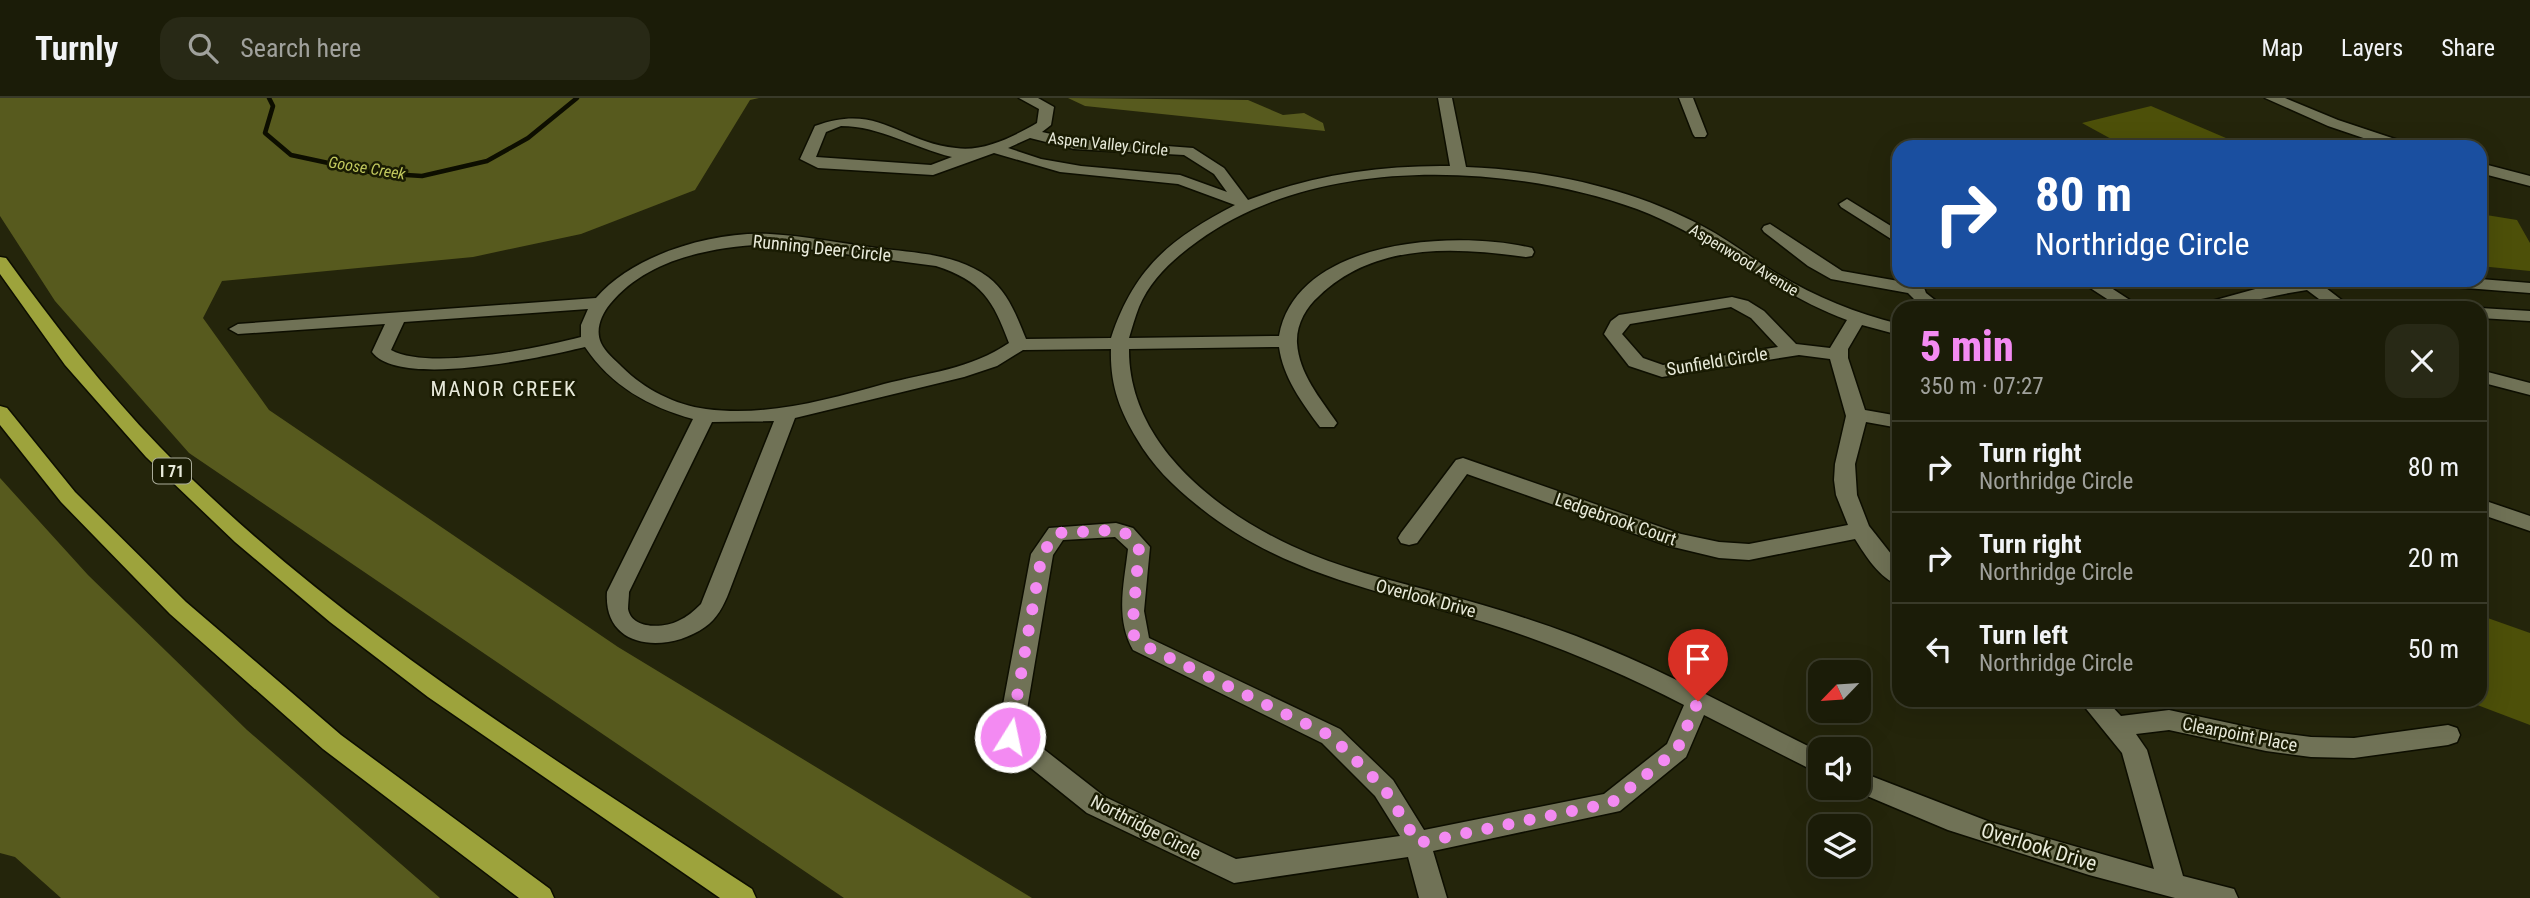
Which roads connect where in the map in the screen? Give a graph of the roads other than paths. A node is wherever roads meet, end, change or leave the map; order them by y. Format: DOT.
graph roads {
  1 [pos="1027,98"];
  2 [pos="1445,98"];
  3 [pos="1686,98"];
  4 [pos="2272,98"];
  5 [pos="1030,134"];
  6 [pos="1700,134"];
  7 [pos="2384,140"];
  8 [pos="992,147"];
  9 [pos="974,153"];
  10 [pos="1215,168"];
  11 [pos="2487,170"];
  12 [pos="1459,172"];
  13 [pos="1188,181"];
  14 [pos="2530,181"];
  15 [pos="1243,204"];
  16 [pos="1847,204"];
  17 [pos="1770,229"];
  18 [pos="1892,234"];
  19 [pos="1526,252"];
  20 [pos="0,262"];
  21 [pos="2487,273"];
  22 [pos="2530,276"];
  23 [pos="1892,282"];
  24 [pos="2487,285"];
  25 [pos="1915,287"];
  26 [pos="2098,287"];
  27 [pos="2299,287"];
  28 [pos="2314,287"];
  29 [pos="2530,288"];
  30 [pos="1929,301"];
  31 [pos="2122,301"];
  32 [pos="2228,301"];
  33 [pos="2333,301"];
  34 [pos="600,303"];
  35 [pos="2487,313"];
  36 [pos="2530,316"];
  37 [pos="1858,317"];
  38 [pos="397,318"];
  39 [pos="1892,328"];
  40 [pos="238,329"];
  41 [pos="591,340"];
  42 [pos="1287,341"];
  43 [pos="1119,344"];
  44 [pos="1019,345"];
  45 [pos="1791,350"];
  46 [pos="1838,355"];
  47 [pos="2487,378"];
  48 [pos="2530,388"];
  49 [pos="0,412"];
  50 [pos="787,414"];
  51 [pos="1855,414"];
  52 [pos="705,415"];
  53 [pos="1892,421"];
  54 [pos="1327,424"];
  55 [pos="2487,509"];
  56 [pos="2530,524"];
  57 [pos="1861,530"];
  58 [pos="1409,538"];
  59 [pos="1892,568"];
  60 [pos="1698,701"];
  61 [pos="2098,707"];
  62 [pos="2116,726"];
  63 [pos="2448,735"];
  64 [pos="1808,758"];
  65 [pos="1871,786"];
  66 [pos="1418,843"];
  67 [pos="2172,885"];
  68 [pos="540,898"];
  69 [pos="742,898"];
  70 [pos="1433,898"];
  71 [pos="2224,898"];
  1 -- 5 [label="street"];
  2 -- 12 [label="street"];
  3 -- 6 [label="street"];
  4 -- 7 [label="street"];
  5 -- 8 [label="street"];
  5 -- 10 [label="street, Aspen Valley Circle"];
  8 -- 9 [label="street"];
  8 -- 13 [label="street"];
  9 -- 9 [label="street"];
  10 -- 13 [label="street"];
  10 -- 15 [label="street, Aspen Valley Circle"];
  11 -- 14 [label="street"];
  12 -- 15 [label="street, Aspenwood Avenue"];
  12 -- 37 [label="street, Aspenwood Avenue"];
  13 -- 15 [label="street"];
  15 -- 43 [label="street, Aspenwood Avenue"];
  16 -- 18 [label="street"];
  17 -- 23 [label="street"];
  19 -- 42 [label="street"];
  20 -- 69 [label="highway, I 71"];
  21 -- 22 [label="street"];
  24 -- 29 [label="street"];
  25 -- 30 [label="street"];
  26 -- 31 [label="street"];
  27 -- 32 [label="street"];
  28 -- 33 [label="street"];
  34 -- 38 [label="street"];
  34 -- 41 [label="street"];
  34 -- 44 [label="street, Running Deer Circle"];
  35 -- 36 [label="street"];
  37 -- 39 [label="street, Aspenwood Avenue"];
  37 -- 46 [label="street"];
  38 -- 40 [label="street"];
  38 -- 41 [label="street"];
  41 -- 52 [label="street"];
  42 -- 43 [label="street"];
  42 -- 54 [label="street"];
  43 -- 44 [label="street"];
  43 -- 60 [label="street, Overlook Drive"];
  44 -- 50 [label="street"];
  45 -- 45 [label="street, Sunfield Circle"];
  45 -- 46 [label="street, Sunfield Circle"];
  46 -- 51 [label="street"];
  47 -- 48 [label="street"];
  49 -- 68 [label="highway"];
  50 -- 52 [label="street"];
  50 -- 52 [label="street"];
  51 -- 53 [label="street"];
  51 -- 57 [label="street"];
  55 -- 56 [label="street"];
  57 -- 58 [label="street, Ledgebrook Court"];
  57 -- 59 [label="street"];
  60 -- 64 [label="street, Overlook Drive"];
  60 -- 66 [label="street, Northridge Circle"];
  61 -- 62 [label="street"];
  62 -- 63 [label="street, Clearpoint Place"];
  62 -- 67 [label="street"];
  65 -- 67 [label="street, Overlook Drive"];
  66 -- 66 [label="street, Northridge Circle"];
  66 -- 70 [label="street, Northridge Circle"];
  67 -- 71 [label="street, Overlook Drive"];
}
